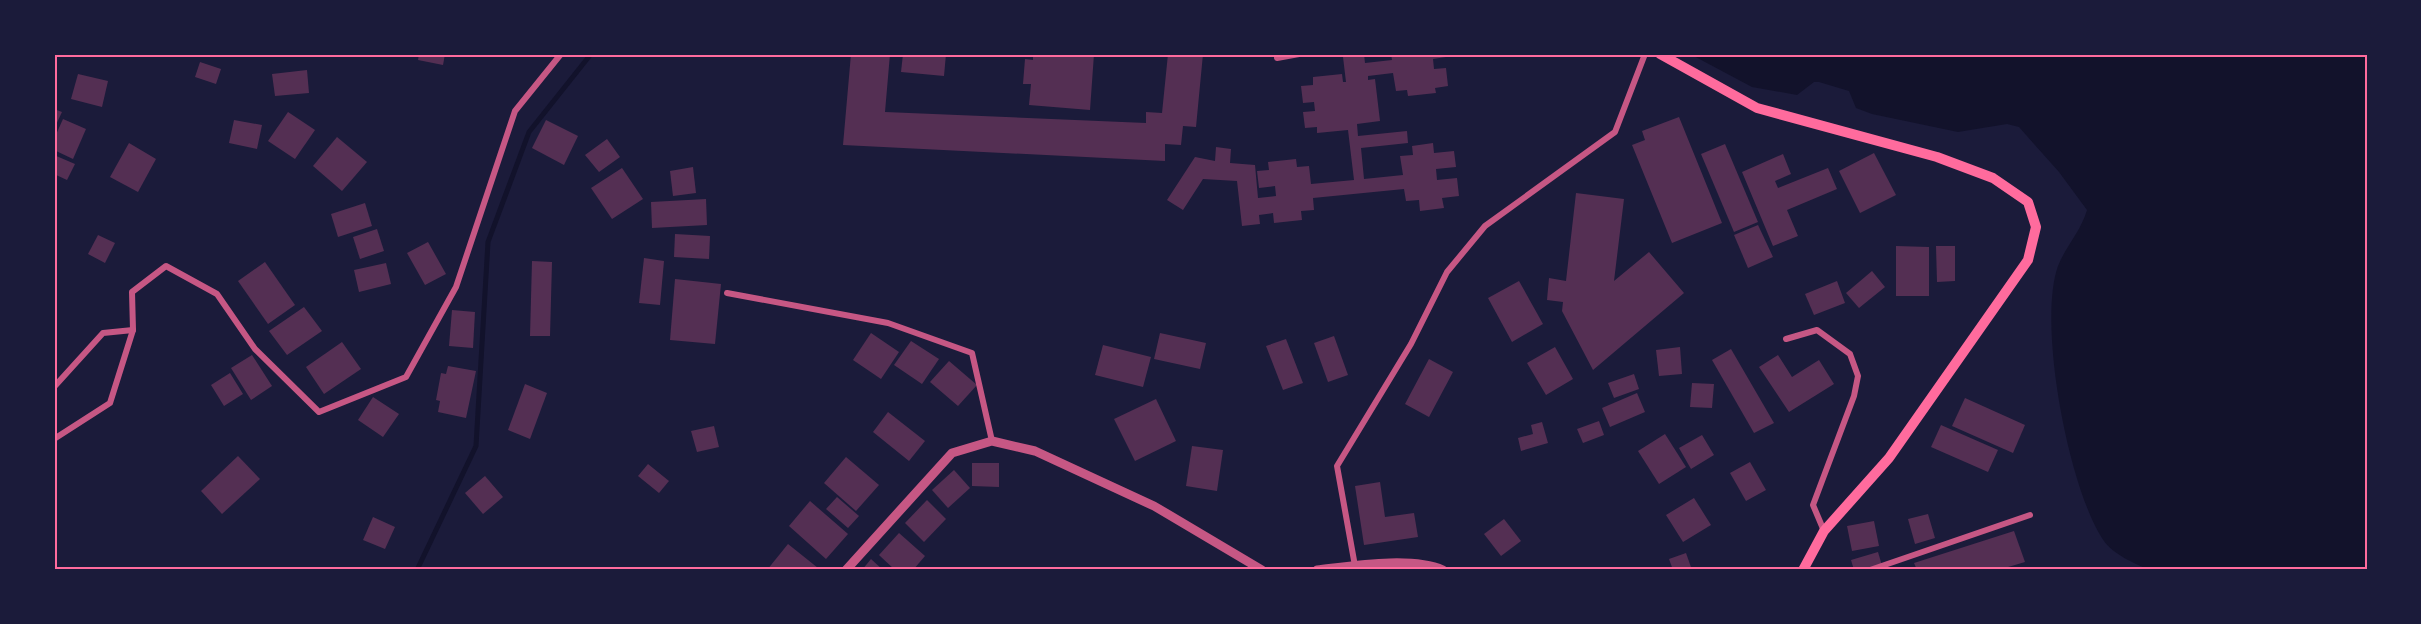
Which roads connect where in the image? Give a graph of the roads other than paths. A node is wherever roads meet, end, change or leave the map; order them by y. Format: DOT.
graph roads {
  1 [pos="561,54"];
  2 [pos="1299,54"];
  3 [pos="1645,54"];
  4 [pos="1660,54"];
  5 [pos="1277,58"];
  6 [pos="727,292"];
  7 [pos="133,330"];
  8 [pos="1785,339"];
  9 [pos="54,387"];
  10 [pos="54,439"];
  11 [pos="992,441"];
  12 [pos="2030,515"];
  13 [pos="1824,531"];
  14 [pos="1355,566"];
  15 [pos="846,570"];
  16 [pos="1262,570"];
  17 [pos="1317,570"];
  18 [pos="1443,570"];
  19 [pos="1803,570"];
  20 [pos="1870,570"];
  1 -- 7 [label="street"];
  2 -- 5 [label="street"];
  3 -- 14 [label="street"];
  4 -- 13 [label="main road"];
  6 -- 11 [label="street"];
  7 -- 9 [label="street"];
  7 -- 10 [label="street"];
  8 -- 13 [label="street"];
  11 -- 15 [label="street"];
  11 -- 16 [label="street"];
  12 -- 20 [label="street"];
  13 -- 19 [label="main road"];
  14 -- 17 [label="street"];
  14 -- 18 [label="street"];
}
